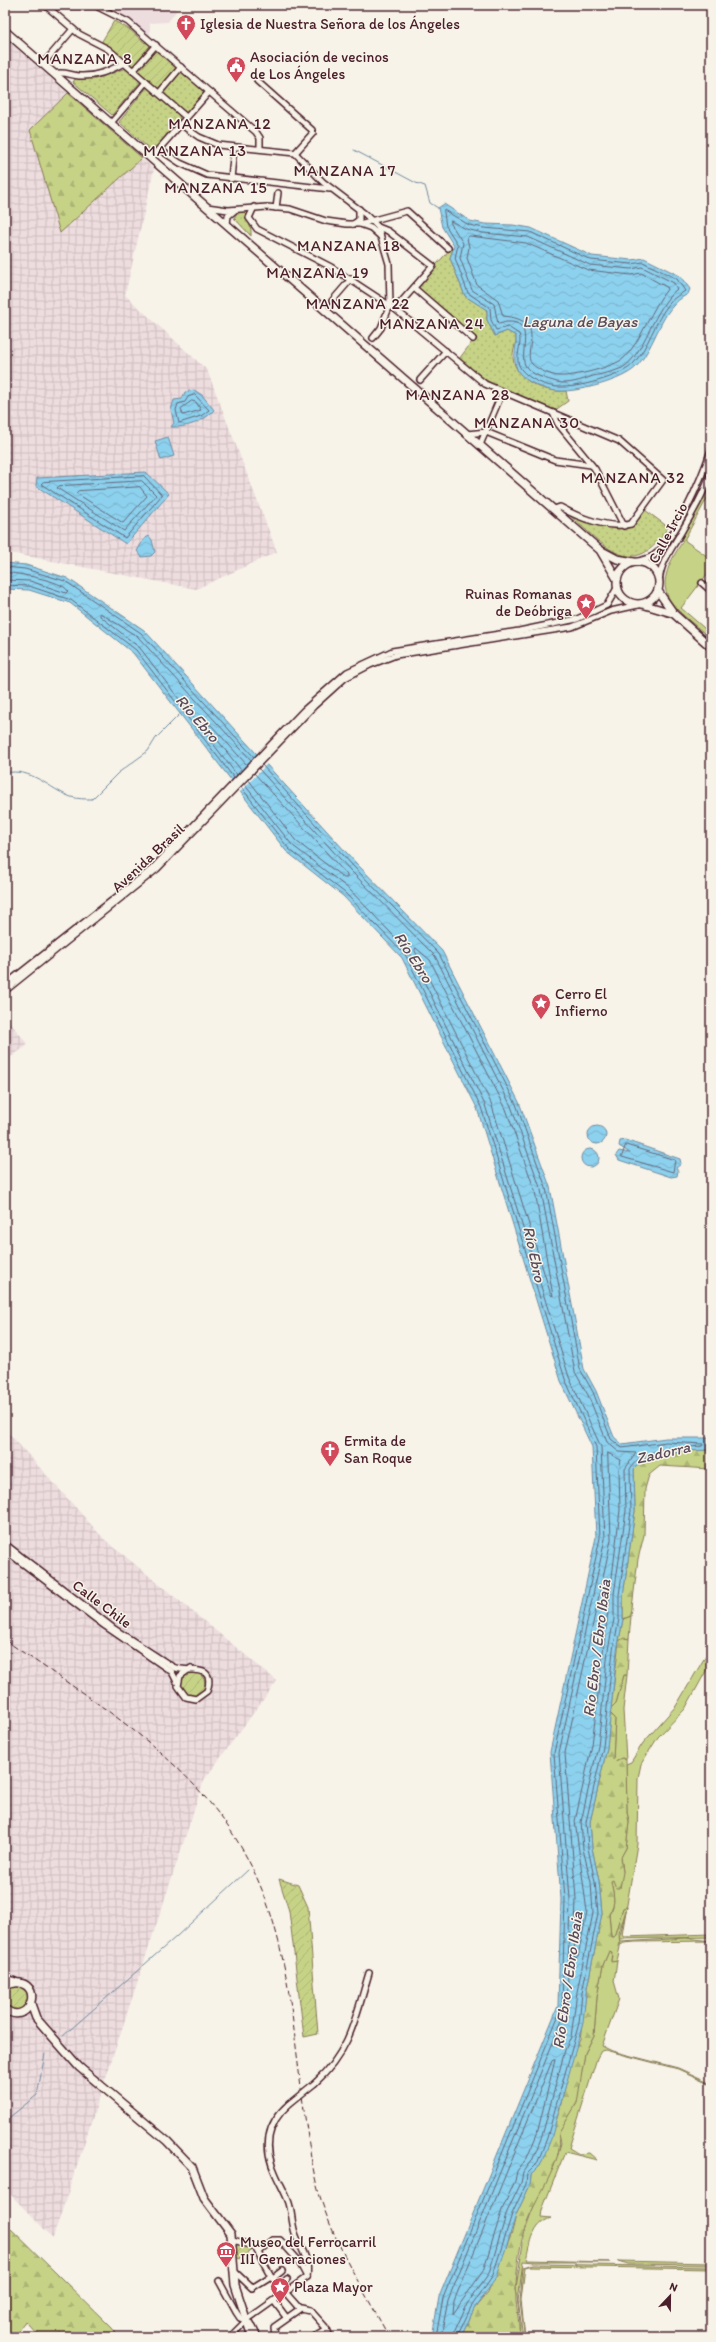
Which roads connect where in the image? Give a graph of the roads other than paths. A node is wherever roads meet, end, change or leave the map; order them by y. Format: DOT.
graph roads {
  1 [pos="96,5"];
  2 [pos="45,6"];
  3 [pos="73,29"];
  4 [pos="5,31"];
  5 [pos="156,45"];
  6 [pos="124,63"];
  7 [pos="43,64"];
  8 [pos="181,68"];
  9 [pos="133,71"];
  10 [pos="54,74"];
  11 [pos="257,81"];
  12 [pos="146,82"];
  13 [pos="210,92"];
  14 [pos="159,93"];
  15 [pos="186,117"];
  16 [pos="111,123"];
  17 [pos="180,124"];
  18 [pos="234,147"];
  19 [pos="159,149"];
  20 [pos="260,149"];
  21 [pos="295,153"];
  22 [pos="150,158"];
  23 [pos="230,179"];
  24 [pos="331,189"];
  25 [pos="278,193"];
  26 [pos="207,207"];
  27 [pos="276,208"];
  28 [pos="250,209"];
  29 [pos="359,209"];
  30 [pos="235,210"];
  31 [pos="365,214"];
  32 [pos="382,218"];
  33 [pos="372,220"];
  34 [pos="227,224"];
  35 [pos="352,224"];
  36 [pos="359,224"];
  37 [pos="378,227"];
  38 [pos="388,231"];
  39 [pos="380,237"];
  40 [pos="448,248"];
  41 [pos="351,279"];
  42 [pos="414,288"];
  43 [pos="332,301"];
  44 [pos="390,305"];
  45 [pos="395,309"];
  46 [pos="373,338"];
  47 [pos="473,339"];
  48 [pos="446,351"];
  49 [pos="420,380"];
  50 [pos="502,393"];
  51 [pos="553,413"];
  52 [pos="486,432"];
  53 [pos="469,436"];
  54 [pos="480,445"];
  55 [pos="711,450"];
  56 [pos="586,460"];
  57 [pos="711,473"];
  58 [pos="554,510"];
  59 [pos="624,526"];
  60 [pos="600,550"];
  61 [pos="635,562"];
  62 [pos="617,578"];
  63 [pos="659,583"];
  64 [pos="702,583"];
  65 [pos="617,588"];
  66 [pos="658,591"];
  67 [pos="711,591"];
  68 [pos="640,604"];
  69 [pos="674,614"];
  70 [pos="519,633"];
  71 [pos="711,647"];
  72 [pos="293,726"];
  73 [pos="5,985"];
  74 [pos="5,991"];
  75 [pos="5,1544"];
  76 [pos="5,1550"];
  77 [pos="191,1668"];
  78 [pos="178,1686"];
  79 [pos="369,1973"];
  80 [pos="5,1978"];
  81 [pos="15,1982"];
  82 [pos="5,1987"];
  83 [pos="31,2004"];
  84 [pos="6,2011"];
  85 [pos="20,2013"];
  86 [pos="36,2018"];
  87 [pos="233,2240"];
  88 [pos="258,2252"];
  89 [pos="232,2269"];
  90 [pos="282,2271"];
  91 [pos="272,2277"];
  92 [pos="307,2277"];
  93 [pos="287,2279"];
  94 [pos="219,2281"];
  95 [pos="279,2286"];
  96 [pos="286,2292"];
  97 [pos="274,2301"];
  98 [pos="300,2308"];
  99 [pos="247,2316"];
  100 [pos="285,2318"];
  101 [pos="327,2329"];
  102 [pos="230,2337"];
  103 [pos="252,2337"];
  104 [pos="258,2337"];
  105 [pos="275,2337"];
  106 [pos="314,2337"];
  107 [pos="330,2337"];
  1 -- 2 [label="street"];
  1 -- 5 [label="street"];
  2 -- 3 [label="street"];
  3 -- 6 [label="street"];
  3 -- 7 [label="street"];
  4 -- 7 [label="main road"];
  5 -- 8 [label="street"];
  5 -- 9 [label="street"];
  6 -- 9 [label="street"];
  6 -- 10 [label="street"];
  7 -- 10 [label="main road"];
  8 -- 13 [label="street"];
  8 -- 14 [label="street"];
  9 -- 12 [label="street"];
  10 -- 16 [label="main road"];
  11 -- 21 [label="street"];
  12 -- 14 [label="street"];
  12 -- 16 [label="street"];
  13 -- 15 [label="street"];
  13 -- 20 [label="street"];
  14 -- 15 [label="street"];
  15 -- 17 [label="street"];
  16 -- 22 [label="main road"];
  17 -- 18 [label="street"];
  17 -- 19 [label="street"];
  18 -- 20 [label="street"];
  18 -- 23 [label="street"];
  19 -- 22 [label="street"];
  19 -- 23 [label="street"];
  20 -- 21 [label="street"];
  21 -- 24 [label="street"];
  22 -- 26 [label="main road"];
  23 -- 24 [label="street"];
  24 -- 29 [label="street"];
  25 -- 27 [label="street"];
  26 -- 30 [label="street"];
  26 -- 34 [label="main road"];
  27 -- 28 [label="street"];
  27 -- 35 [label="street"];
  28 -- 30 [label="street"];
  28 -- 41 [label="street"];
  29 -- 31 [label="street"];
  29 -- 35 [label="street"];
  30 -- 34 [label="street"];
  31 -- 32 [label="street"];
  31 -- 33 [label="street"];
  32 -- 33 [label="street"];
  32 -- 38 [label="street"];
  32 -- 40 [label="street"];
  33 -- 36 [label="street"];
  33 -- 37 [label="street"];
  34 -- 53 [label="main road"];
  35 -- 36 [label="street"];
  36 -- 39 [label="street"];
  37 -- 38 [label="street"];
  37 -- 39 [label="street"];
  38 -- 39 [label="street"];
  38 -- 42 [label="street"];
  39 -- 44 [label="street"];
  41 -- 43 [label="street"];
  41 -- 44 [label="street"];
  42 -- 45 [label="street"];
  42 -- 47 [label="street"];
  44 -- 45 [label="street"];
  44 -- 46 [label="street"];
  45 -- 48 [label="street"];
  48 -- 49 [label="street"];
  48 -- 50 [label="street"];
  50 -- 51 [label="street"];
  50 -- 52 [label="street"];
  51 -- 56 [label="street"];
  51 -- 59 [label="street"];
  52 -- 53 [label="street"];
  52 -- 54 [label="street"];
  52 -- 56 [label="street"];
  53 -- 54 [label="main road"];
  54 -- 58 [label="main road"];
  55 -- 61 [label="street, Calle Ircio"];
  56 -- 59 [label="street"];
  57 -- 63 [label="street, Calle Ircio"];
  58 -- 59 [label="street"];
  58 -- 60 [label="main road"];
  60 -- 61 [label="main road"];
  60 -- 62 [label="main road"];
  61 -- 62 [label="main road"];
  61 -- 63 [label="main road"];
  62 -- 65 [label="main road"];
  63 -- 66 [label="main road"];
  64 -- 67 [label="street"];
  65 -- 68 [label="main road"];
  65 -- 70 [label="street"];
  66 -- 68 [label="main road"];
  66 -- 69 [label="main road"];
  68 -- 69 [label="main road"];
  68 -- 70 [label="street"];
  69 -- 71 [label="main road"];
  70 -- 72 [label="street"];
  72 -- 73 [label="street, Avenida Brasil"];
  72 -- 74 [label="street, Avenida Brasil"];
  75 -- 77 [label="street, Calle Chile"];
  76 -- 78 [label="street, Calle Chile"];
  77 -- 78 [label="street"];
  77 -- 78 [label="street"];
  79 -- 92 [label="street, bridge"];
  80 -- 81 [label="main road"];
  81 -- 82 [label="main road"];
  81 -- 83 [label="main road"];
  83 -- 85 [label="main road"];
  83 -- 86 [label="main road"];
  84 -- 85 [label="main road"];
  85 -- 86 [label="main road"];
  86 -- 87 [label="main road"];
  87 -- 88 [label="street"];
  87 -- 89 [label="main road"];
  88 -- 91 [label="street"];
  88 -- 92 [label="street"];
  89 -- 91 [label="street"];
  89 -- 99 [label="main road"];
  90 -- 91 [label="street"];
  91 -- 95 [label="street"];
  92 -- 96 [label="street"];
  93 -- 95 [label="street"];
  94 -- 99 [label="street"];
  95 -- 96 [label="street"];
  96 -- 97 [label="street"];
  96 -- 98 [label="street"];
  97 -- 99 [label="street"];
  97 -- 100 [label="street"];
  98 -- 100 [label="street"];
  98 -- 101 [label="street"];
  99 -- 102 [label="street"];
  99 -- 103 [label="main road"];
  99 -- 104 [label="street"];
  100 -- 105 [label="street"];
  101 -- 106 [label="street"];
  101 -- 107 [label="street"];
}
